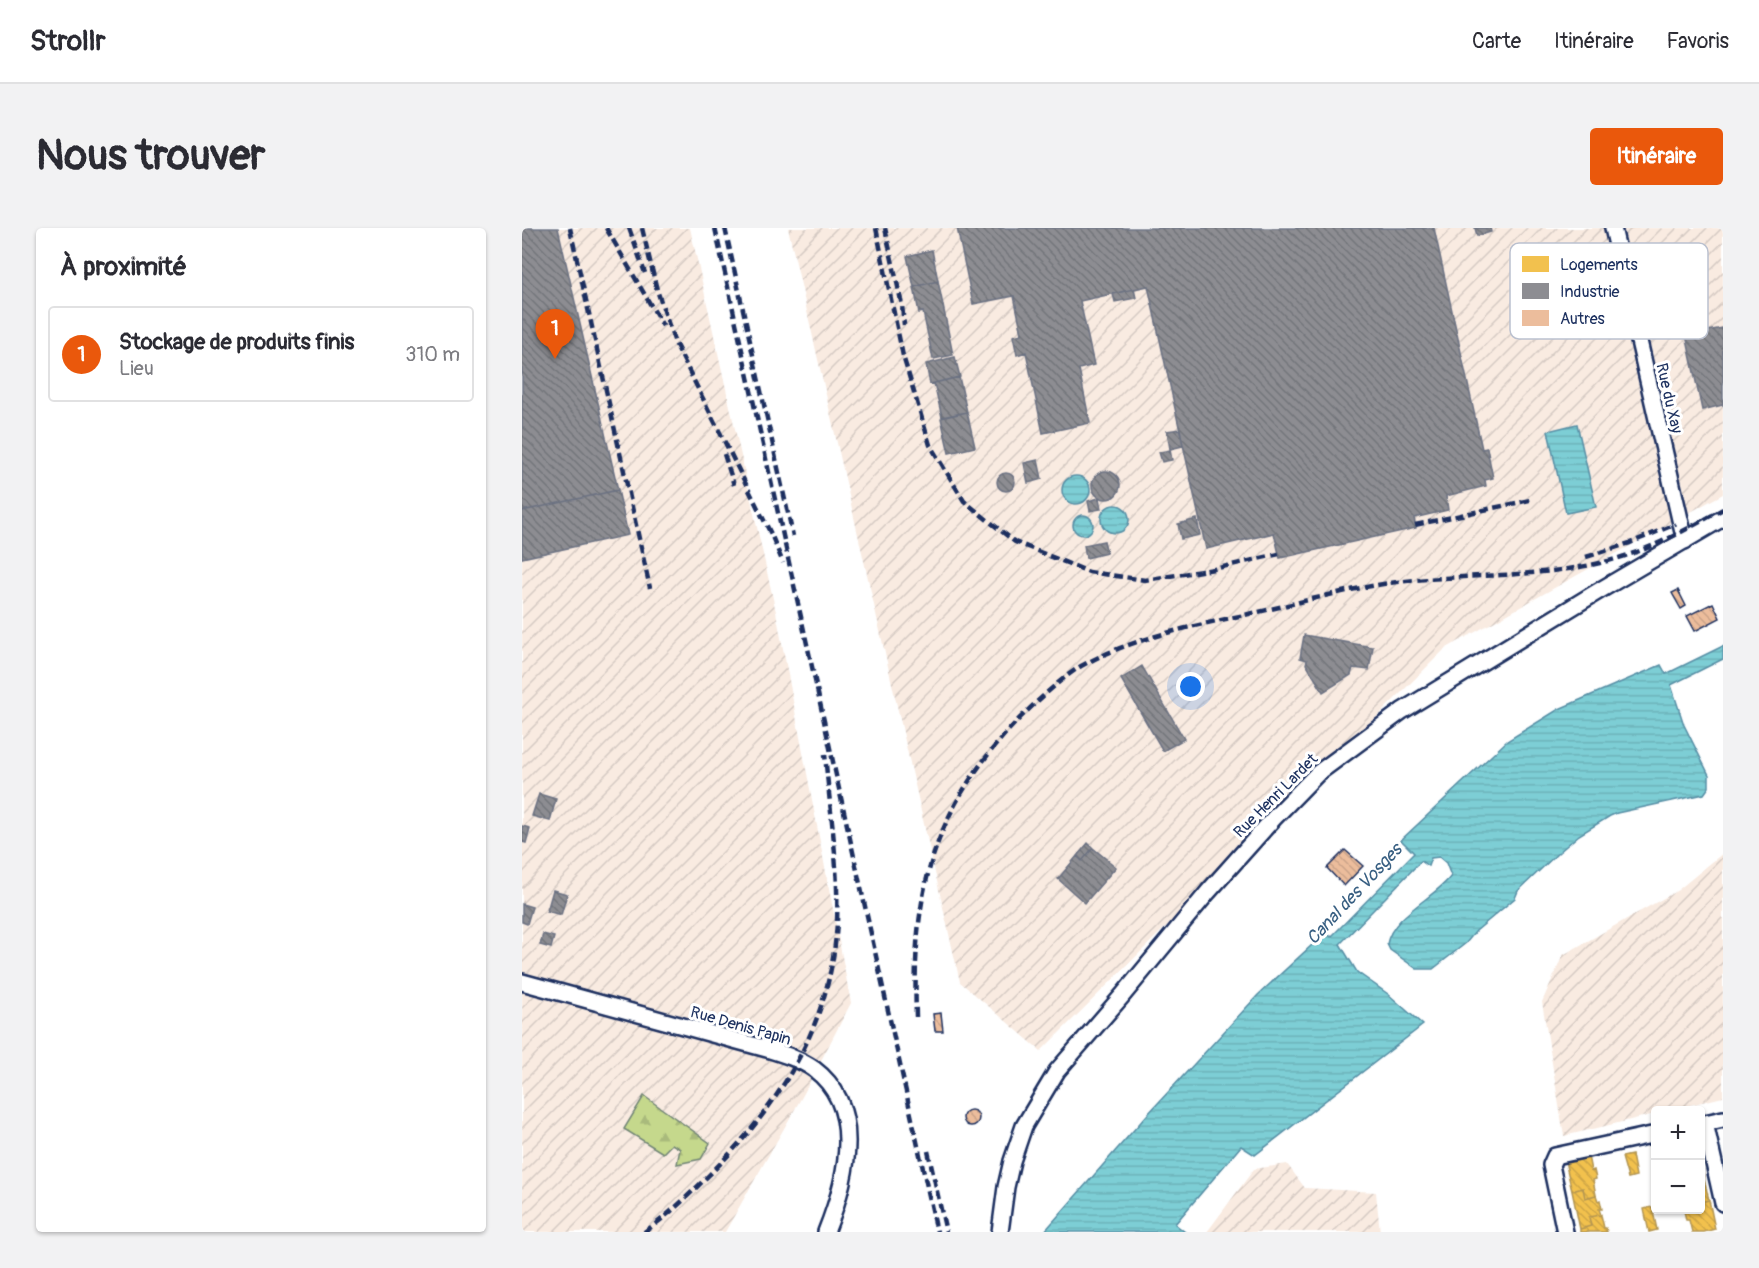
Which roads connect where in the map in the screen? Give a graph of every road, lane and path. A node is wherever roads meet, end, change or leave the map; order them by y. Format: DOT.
graph roads {
  1 [pos="1613,228"];
  2 [pos="1616,243"];
  3 [pos="1639,339"];
  4 [pos="1723,518"];
  5 [pos="1685,541"];
  6 [pos="522,982"];
  7 [pos="1723,1119"];
  8 [pos="1705,1123"];
  9 [pos="1705,1131"];
  10 [pos="1651,1135"];
  11 [pos="1723,1203"];
  12 [pos="826,1232"];
  13 [pos="1000,1232"];
  14 [pos="1565,1232"];
  1 -- 2 [label="street, Rue du Xay"];
  3 -- 5 [label="street, Rue du Xay"];
  4 -- 5 [label="street, Rue Henri Lardet"];
  5 -- 13 [label="street, Rue Henri Lardet"];
  6 -- 12 [label="street, Rue Denis Papin"];
  7 -- 8 [label="street"];
  9 -- 11 [label="street"];
  10 -- 14 [label="street"];
}
